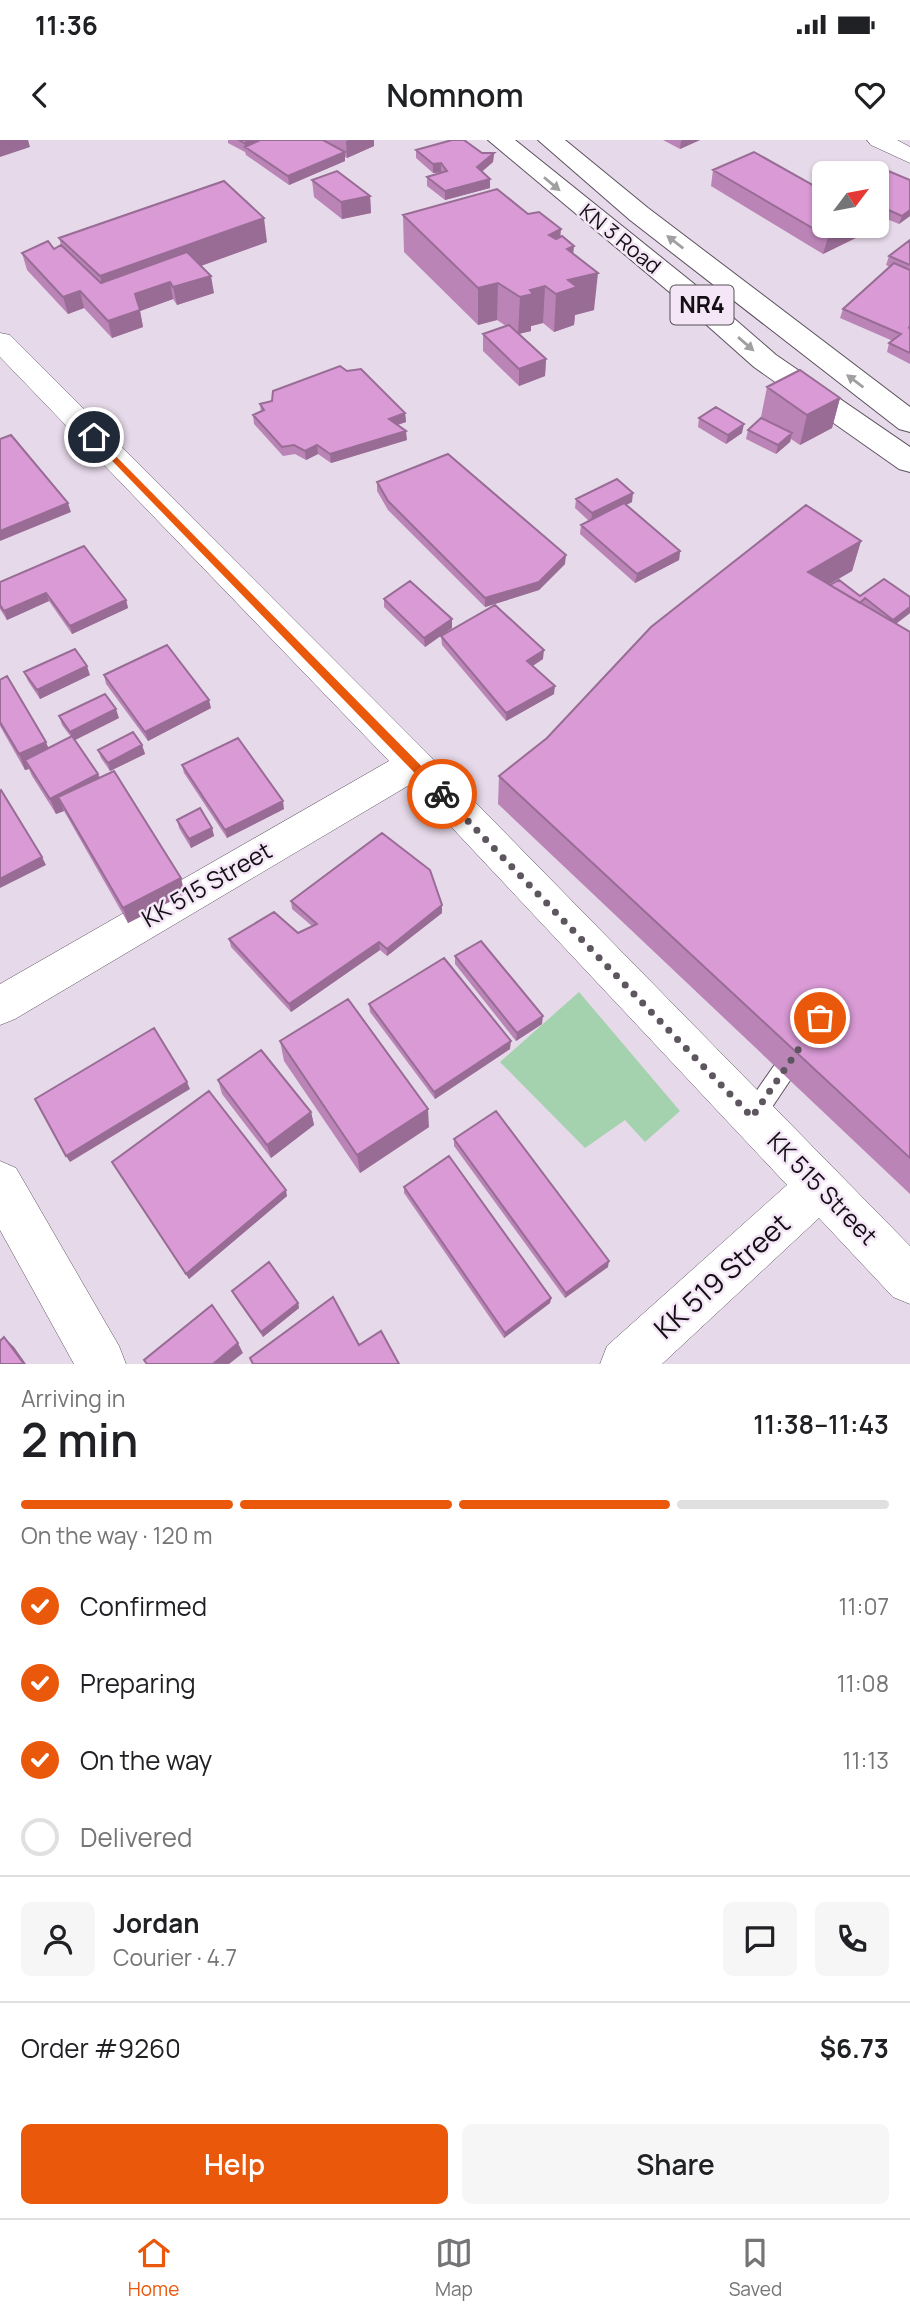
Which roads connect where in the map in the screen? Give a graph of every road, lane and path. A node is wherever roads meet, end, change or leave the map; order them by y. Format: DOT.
graph roads {
  1 [pos="500,140"];
  2 [pos="550,140"];
  3 [pos="879,140"];
  4 [pos="910,156"];
  5 [pos="0,341"];
  6 [pos="910,422"];
  7 [pos="910,462"];
  8 [pos="415,764"];
  9 [pos="0,1006"];
  10 [pos="813,1029"];
  11 [pos="752,1117"];
  12 [pos="0,1184"];
  13 [pos="819,1187"];
  14 [pos="910,1280"];
  15 [pos="101,1364"];
  16 [pos="625,1364"];
  1 -- 7 [label="highway, KN 3 Road / NR4, one-way"];
  6 -- 2 [label="highway, KN 3 Road / NR4, one-way"];
  3 -- 4 [label="street"];
  5 -- 8 [label="street, KK 515 Street"];
  8 -- 9 [label="street, KK 515 Street"];
  8 -- 11 [label="street, KK 515 Street"];
  10 -- 11 [label="lane"];
  11 -- 13 [label="street, KK 515 Street"];
  12 -- 15 [label="street"];
  13 -- 14 [label="street, KK 515 Street"];
  13 -- 16 [label="street, KK 519 Street"];
}
